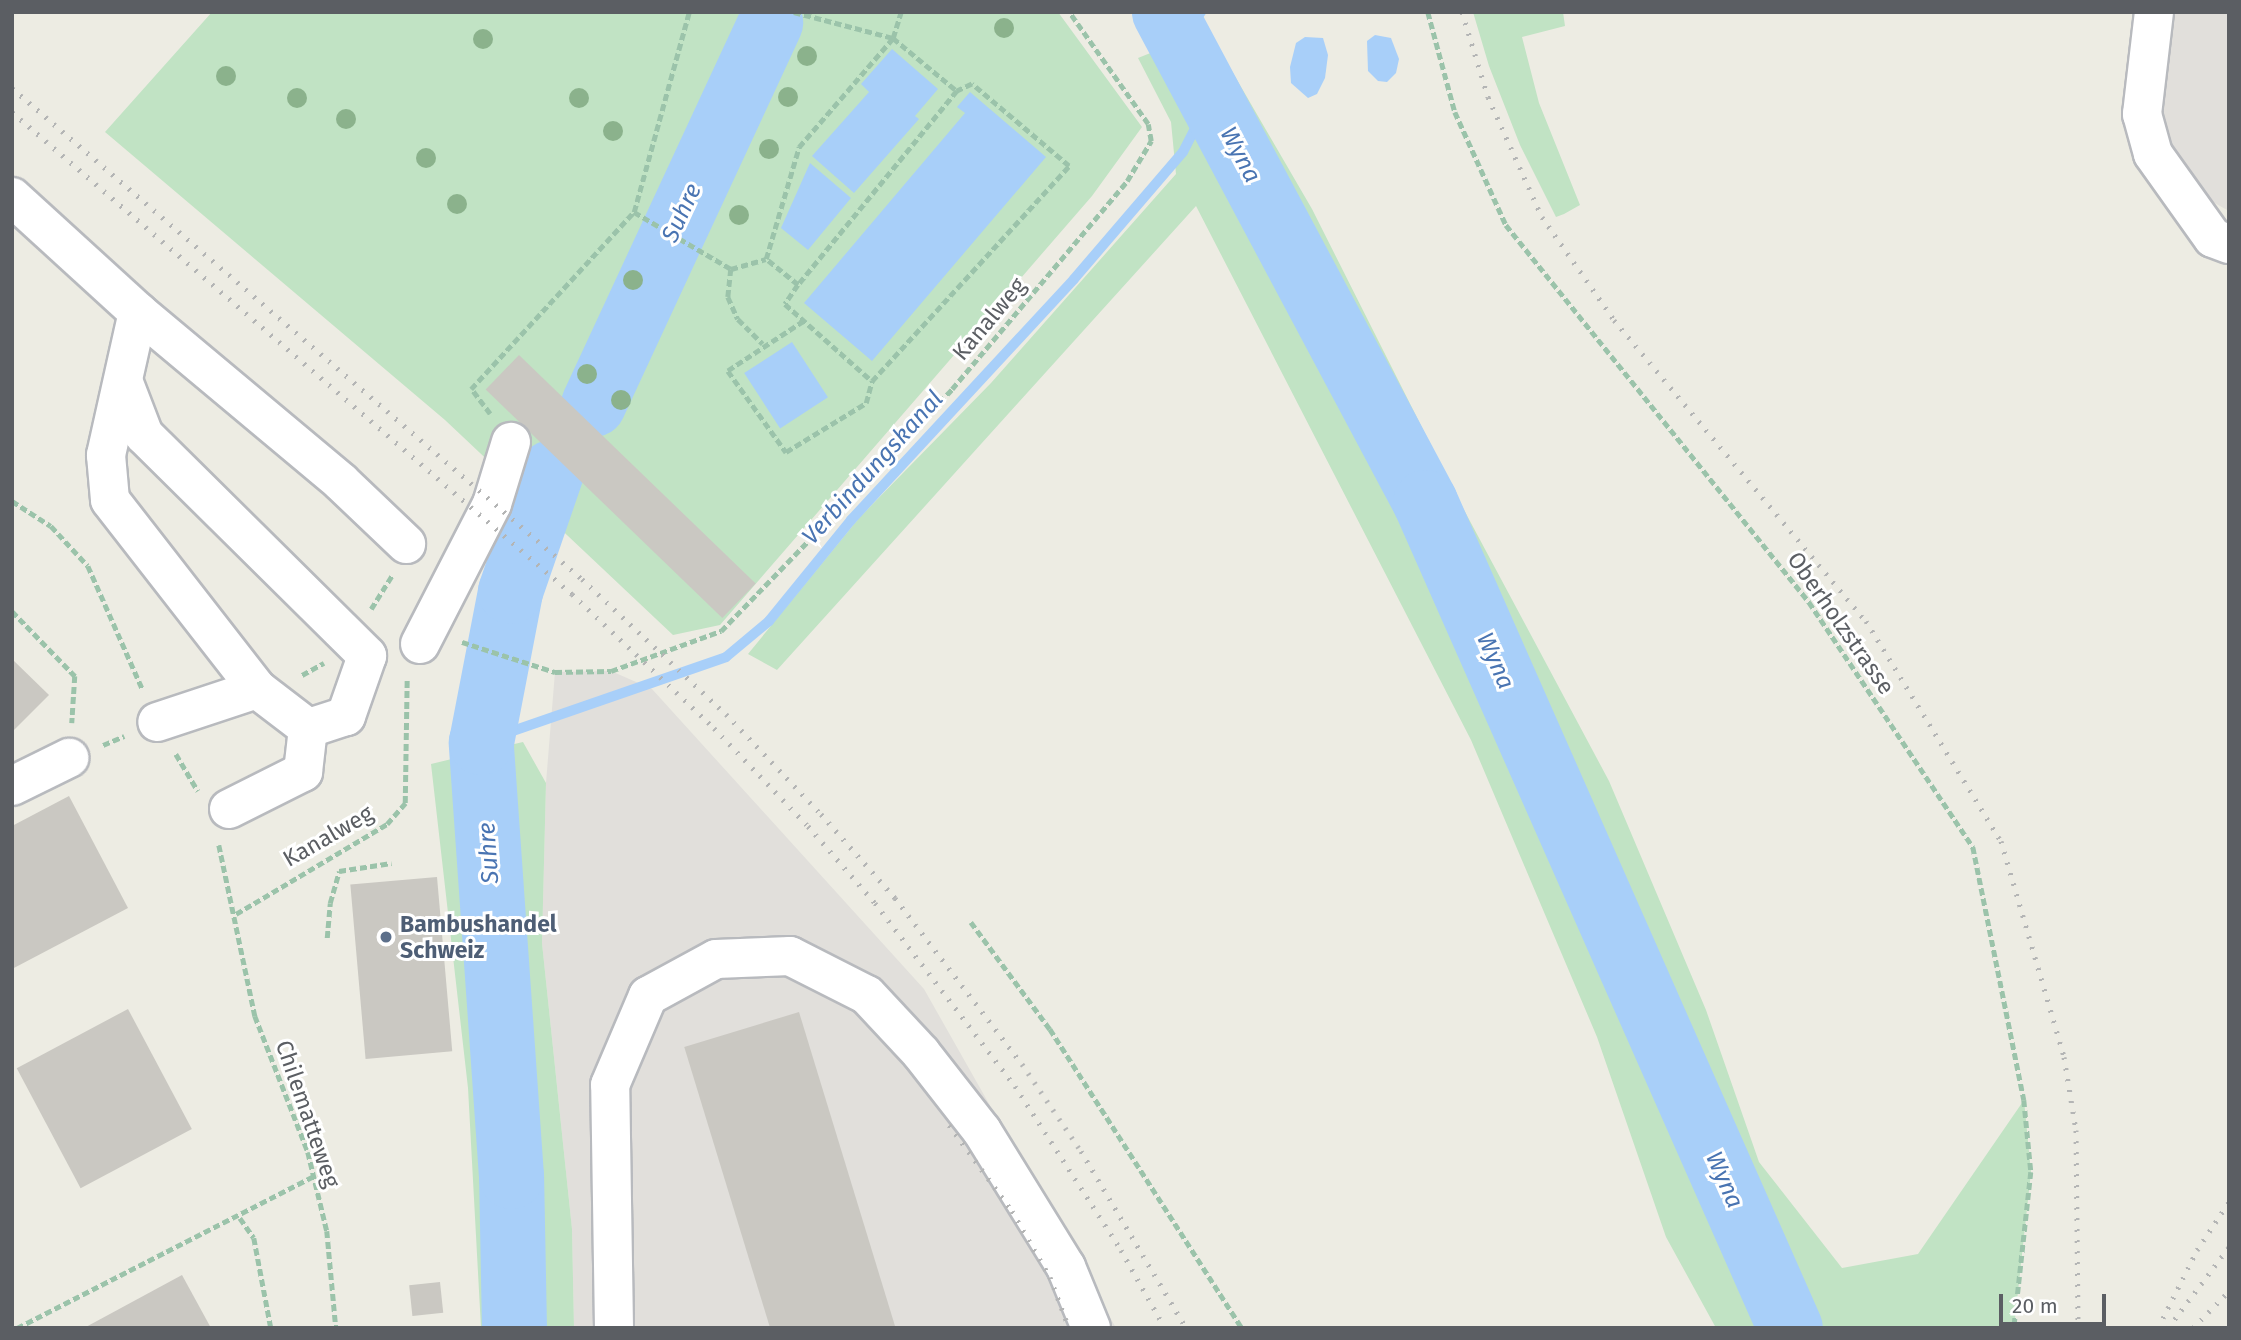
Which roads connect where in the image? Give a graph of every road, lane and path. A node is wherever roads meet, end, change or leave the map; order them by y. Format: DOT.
graph roads {
  1 [pos="689,12"];
  2 [pos="746,12"];
  3 [pos="776,12"];
  4 [pos="794,12"];
  5 [pos="901,12"];
  6 [pos="1069,12"];
  7 [pos="1428,12"];
  8 [pos="2154,12"];
  9 [pos="893,38"];
  10 [pos="957,91"];
  11 [pos="12,197"];
  12 [pos="634,212"];
  13 [pos="2229,244"];
  14 [pos="765,259"];
  15 [pos="731,269"];
  16 [pos="797,285"];
  17 [pos="133,305"];
  18 [pos="804,321"];
  19 [pos="763,344"];
  20 [pos="872,381"];
  21 [pos="124,383"];
  22 [pos="511,442"];
  23 [pos="12,501"];
  24 [pos="406,544"];
  25 [pos="12,611"];
  26 [pos="438,642"];
  27 [pos="257,689"];
  28 [pos="157,722"];
  29 [pos="308,727"];
  30 [pos="69,758"];
  31 [pos="12,786"];
  32 [pos="229,809"];
  33 [pos="391,863"];
  34 [pos="236,914"];
  35 [pos="971,922"];
  36 [pos="327,938"];
  37 [pos="314,1176"];
  38 [pos="240,1217"];
  39 [pos="17,1328"];
  40 [pos="271,1328"];
  41 [pos="336,1328"];
  42 [pos="614,1328"];
  43 [pos="1091,1328"];
  44 [pos="1242,1328"];
  45 [pos="2014,1328"];
  1 -- 12 [label="path"];
  2 -- 3 [label="path"];
  4 -- 9 [label="path"];
  5 -- 9 [label="path"];
  6 -- 26 [label="path, Kanalweg"];
  7 -- 45 [label="path, Oberholzstrasse"];
  8 -- 13 [label="street"];
  9 -- 10 [label="path"];
  9 -- 14 [label="path"];
  10 -- 16 [label="path"];
  10 -- 20 [label="path"];
  11 -- 17 [label="street"];
  12 -- 15 [label="path"];
  12 -- 22 [label="path"];
  14 -- 15 [label="path"];
  14 -- 16 [label="path"];
  15 -- 19 [label="path"];
  16 -- 18 [label="path"];
  17 -- 21 [label="street"];
  17 -- 24 [label="street"];
  18 -- 19 [label="path"];
  18 -- 20 [label="path"];
  19 -- 20 [label="path"];
  21 -- 27 [label="street"];
  21 -- 29 [label="street"];
  22 -- 26 [label="street"];
  23 -- 28 [label="path"];
  25 -- 30 [label="path"];
  26 -- 34 [label="path, Kanalweg"];
  27 -- 28 [label="street"];
  27 -- 29 [label="street"];
  28 -- 30 [label="path"];
  29 -- 32 [label="street"];
  30 -- 31 [label="street"];
  33 -- 36 [label="path"];
  34 -- 37 [label="path, Chilematteweg"];
  35 -- 44 [label="path"];
  37 -- 38 [label="path"];
  37 -- 41 [label="path, Chilematteweg"];
  38 -- 39 [label="path"];
  38 -- 40 [label="path"];
  42 -- 43 [label="street"];
}
